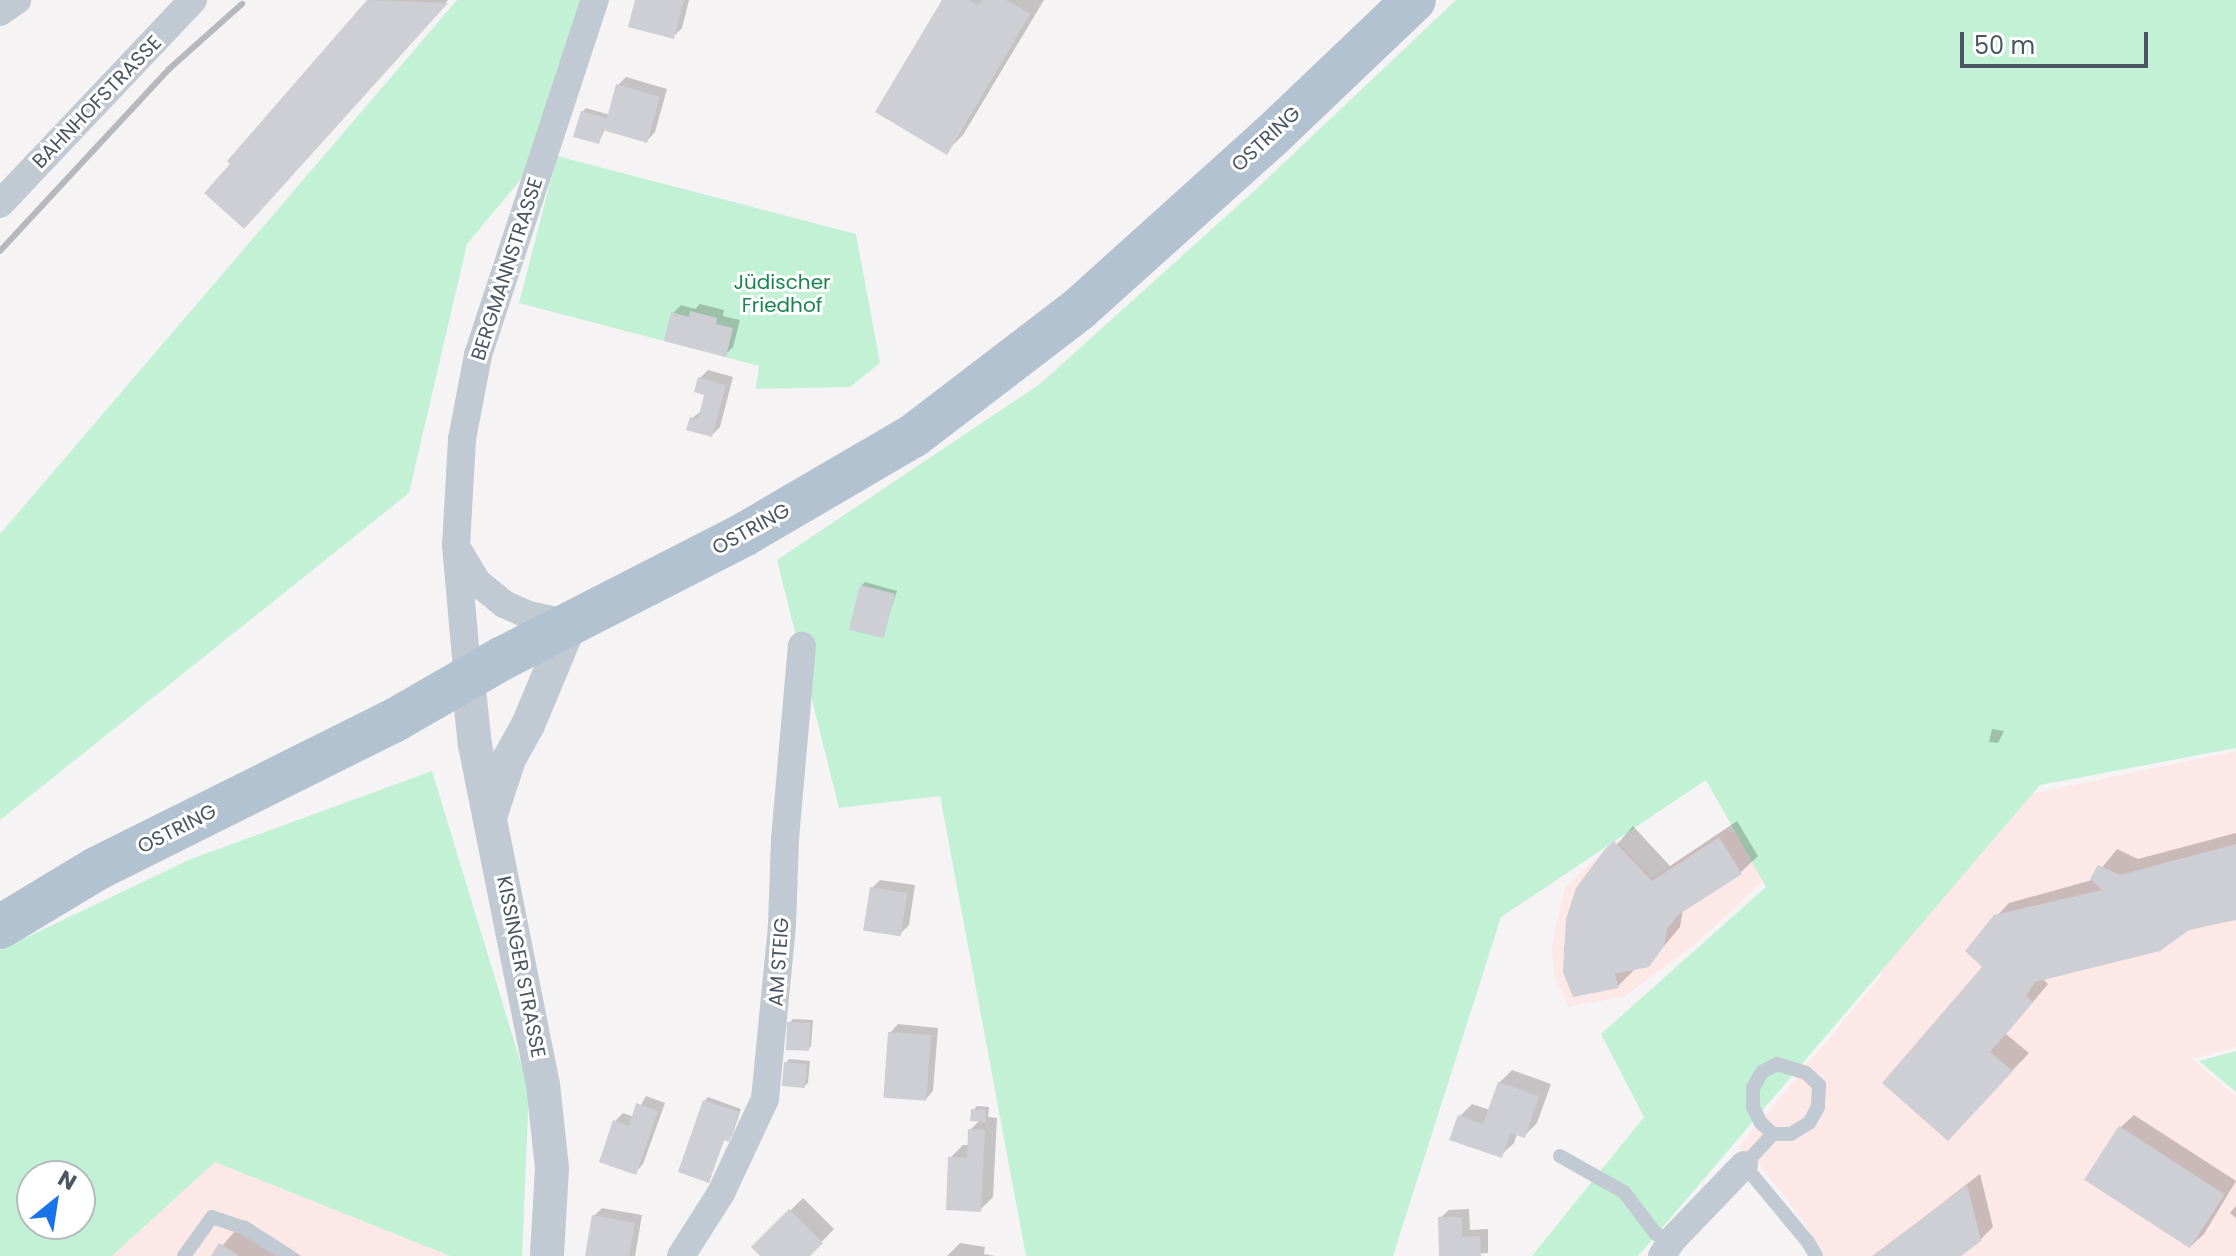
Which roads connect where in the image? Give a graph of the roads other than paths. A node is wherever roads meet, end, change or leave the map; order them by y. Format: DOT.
graph roads {
  1 [pos="17,0"];
  2 [pos="193,0"];
  3 [pos="595,0"];
  4 [pos="1414,0"];
  5 [pos="0,12"];
  6 [pos="0,204"];
  7 [pos="456,546"];
  8 [pos="570,624"];
  9 [pos="802,646"];
  10 [pos="468,680"];
  11 [pos="491,815"];
  12 [pos="0,927"];
  13 [pos="1773,1134"];
  14 [pos="1560,1156"];
  15 [pos="1744,1165"];
  16 [pos="1667,1248"];
  17 [pos="184,1256"];
  18 [pos="289,1256"];
  19 [pos="547,1256"];
  20 [pos="681,1256"];
  21 [pos="1816,1256"];
  1 -- 5 [label="street"];
  2 -- 6 [label="street, BAHNHOFSTRASSE"];
  3 -- 7 [label="street, BERGMANNSTRASSE"];
  4 -- 8 [label="main road, OSTRING"];
  7 -- 8 [label="street"];
  7 -- 10 [label="street, BERGMANNSTRASSE"];
  8 -- 10 [label="main road, OSTRING"];
  8 -- 11 [label="street"];
  9 -- 20 [label="street, AM STEIG"];
  10 -- 11 [label="street, KISSINGER STRASSE"];
  10 -- 12 [label="main road, OSTRING"];
  11 -- 19 [label="street, KISSINGER STRASSE"];
  13 -- 13 [label="lane"];
  13 -- 15 [label="lane"];
  14 -- 16 [label="lane"];
  15 -- 16 [label="street"];
  15 -- 21 [label="lane"];
  17 -- 18 [label="lane"];
}
